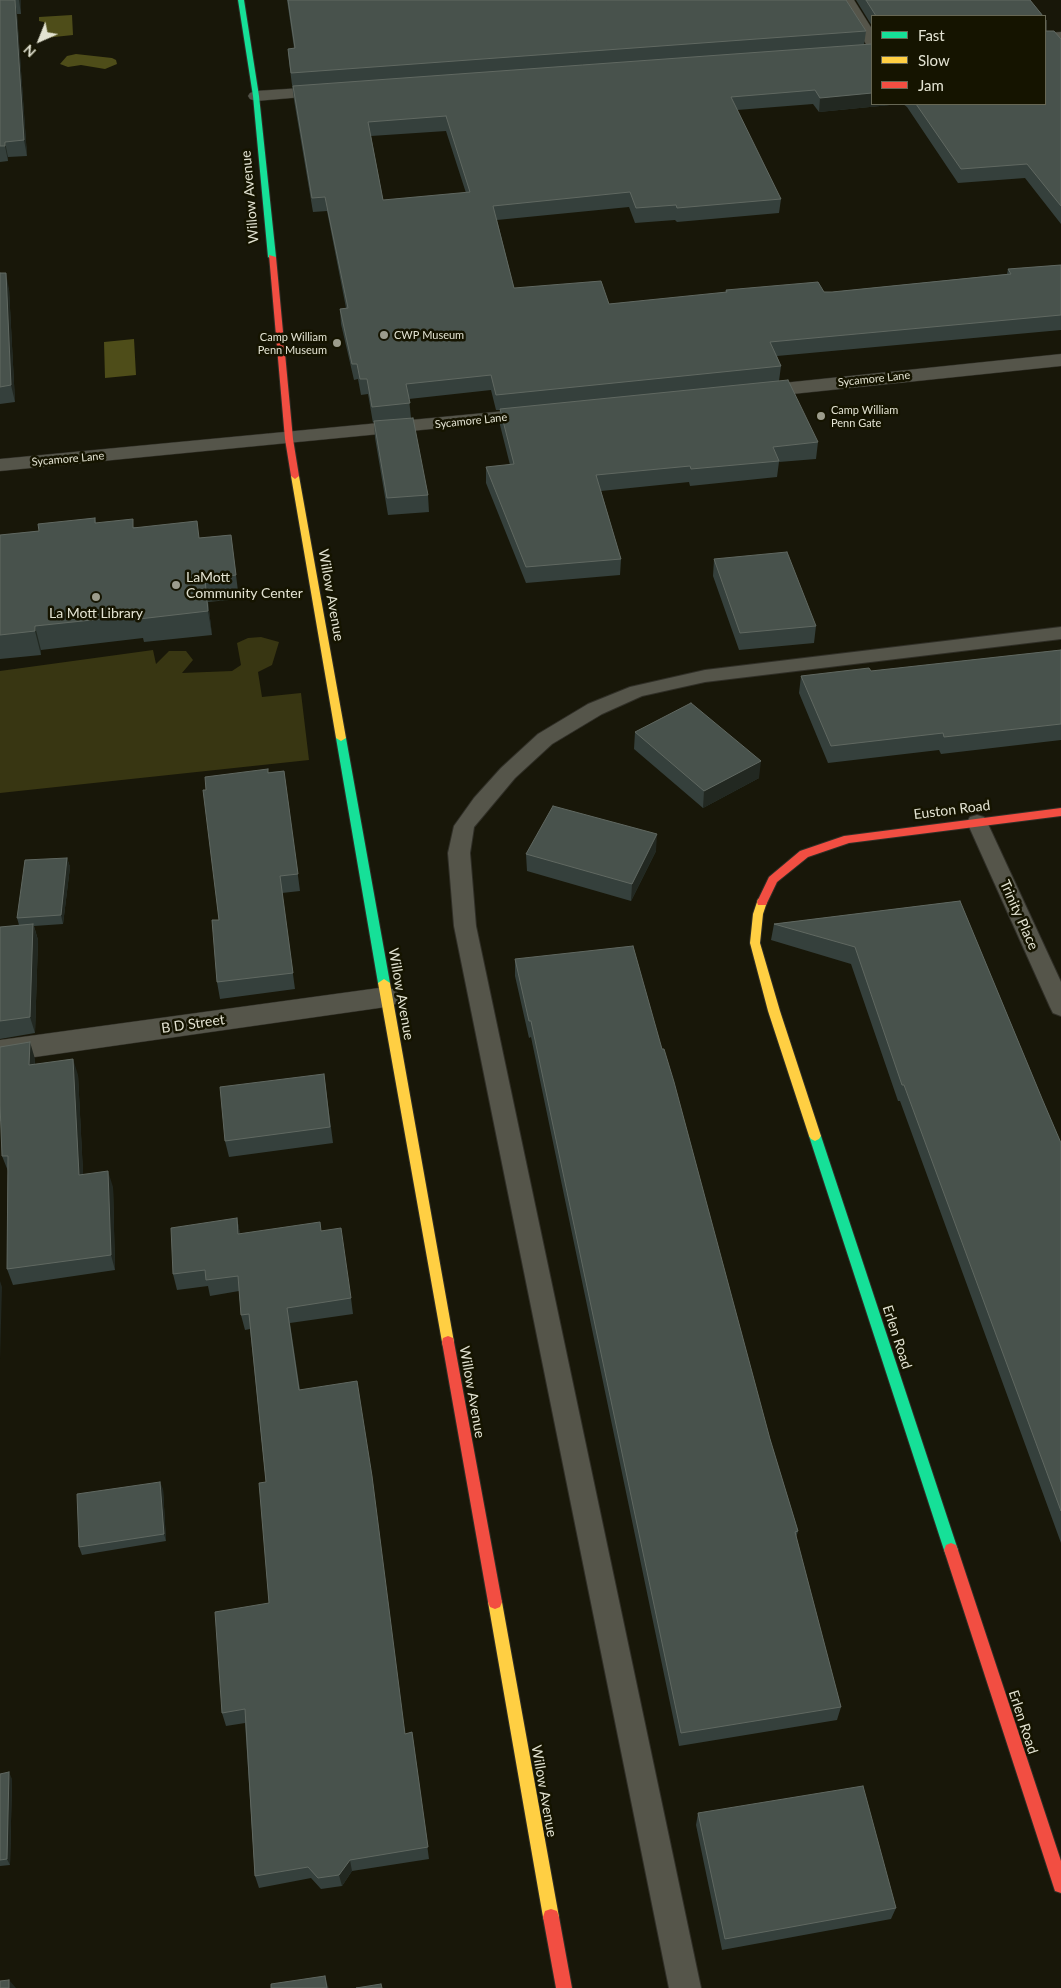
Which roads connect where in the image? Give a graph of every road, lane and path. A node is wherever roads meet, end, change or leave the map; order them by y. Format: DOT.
graph roads {
  1 [pos="241,0"];
  2 [pos="846,0"];
  3 [pos="1061,37"];
  4 [pos="1046,38"];
  5 [pos="869,48"];
  6 [pos="346,90"];
  7 [pos="256,96"];
  8 [pos="1061,360"];
  9 [pos="734,394"];
  10 [pos="556,412"];
  11 [pos="289,439"];
  12 [pos="0,465"];
  13 [pos="1061,633"];
  14 [pos="1061,812"];
  15 [pos="977,822"];
  16 [pos="848,839"];
  17 [pos="386,997"];
  18 [pos="1061,1007"];
  19 [pos="0,1051"];
  20 [pos="1061,1885"];
  21 [pos="564,1988"];
  22 [pos="685,1988"];
  1 -- 7 [label="street, Willow Avenue"];
  2 -- 5 [label="street"];
  3 -- 4 [label="street"];
  6 -- 7 [label="street"];
  7 -- 11 [label="street, Willow Avenue"];
  8 -- 9 [label="street, Sycamore Lane"];
  10 -- 11 [label="street, Sycamore Lane"];
  11 -- 12 [label="street, Sycamore Lane"];
  11 -- 17 [label="street, Willow Avenue"];
  13 -- 22 [label="lane"];
  14 -- 15 [label="street, Euston Road"];
  15 -- 16 [label="street, Euston Road"];
  15 -- 18 [label="lane, Trinity Place"];
  16 -- 20 [label="street, Erlen Road"];
  17 -- 19 [label="street, B D Street"];
  17 -- 21 [label="street, Willow Avenue"];
}
